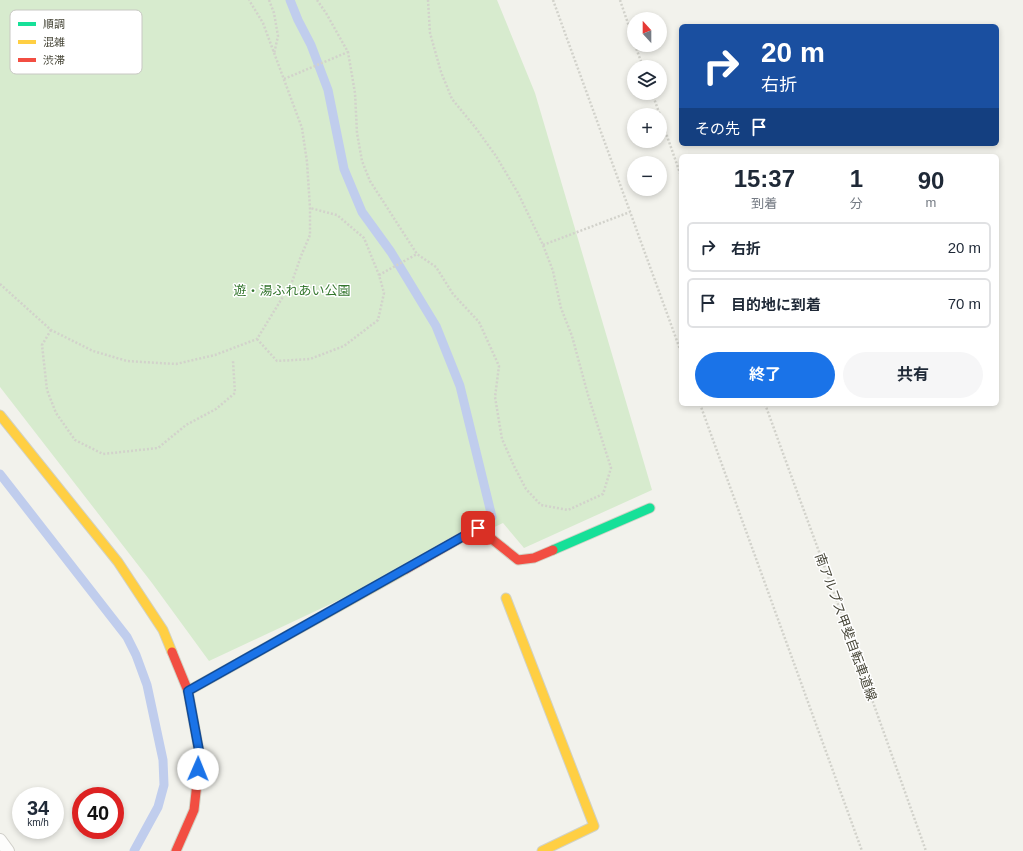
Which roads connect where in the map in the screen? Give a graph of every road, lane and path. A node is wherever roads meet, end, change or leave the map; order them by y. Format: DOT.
graph roads {
  1 [pos="249,0"];
  2 [pos="269,0"];
  3 [pos="317,0"];
  4 [pos="428,0"];
  5 [pos="553,0"];
  6 [pos="620,0"];
  7 [pos="627,20"];
  8 [pos="348,52"];
  9 [pos="274,54"];
  10 [pos="284,79"];
  11 [pos="667,135"];
  12 [pos="679,170"];
  13 [pos="310,208"];
  14 [pos="630,212"];
  15 [pos="543,245"];
  16 [pos="417,254"];
  17 [pos="379,275"];
  18 [pos="0,284"];
  19 [pos="51,330"];
  20 [pos="257,339"];
  21 [pos="679,347"];
  22 [pos="233,361"];
  23 [pos="701,406"];
  24 [pos="766,406"];
  25 [pos="0,415"];
  26 [pos="650,508"];
  27 [pos="506,598"];
  28 [pos="188,691"];
  29 [pos="0,840"];
  30 [pos="8,851"];
  31 [pos="176,851"];
  32 [pos="542,851"];
  33 [pos="862,851"];
  34 [pos="926,851"];
  1 -- 9 [label="path"];
  2 -- 9 [label="path"];
  3 -- 8 [label="path"];
  4 -- 15 [label="path"];
  5 -- 14 [label="path"];
  6 -- 7 [label="path"];
  8 -- 10 [label="path"];
  8 -- 16 [label="path"];
  9 -- 10 [label="path"];
  10 -- 13 [label="path"];
  11 -- 12 [label="path"];
  13 -- 17 [label="path"];
  13 -- 20 [label="path"];
  14 -- 15 [label="path"];
  14 -- 21 [label="path"];
  15 -- 16 [label="path"];
  16 -- 17 [label="path"];
  17 -- 20 [label="path"];
  18 -- 19 [label="path"];
  19 -- 20 [label="path"];
  19 -- 22 [label="path"];
  23 -- 33 [label="path"];
  24 -- 34 [label="path, 南アルプス甲斐自転車道線"];
  25 -- 28 [label="street"];
  26 -- 28 [label="street"];
  27 -- 32 [label="street"];
  28 -- 31 [label="street"];
  29 -- 30 [label="lane"];
}
